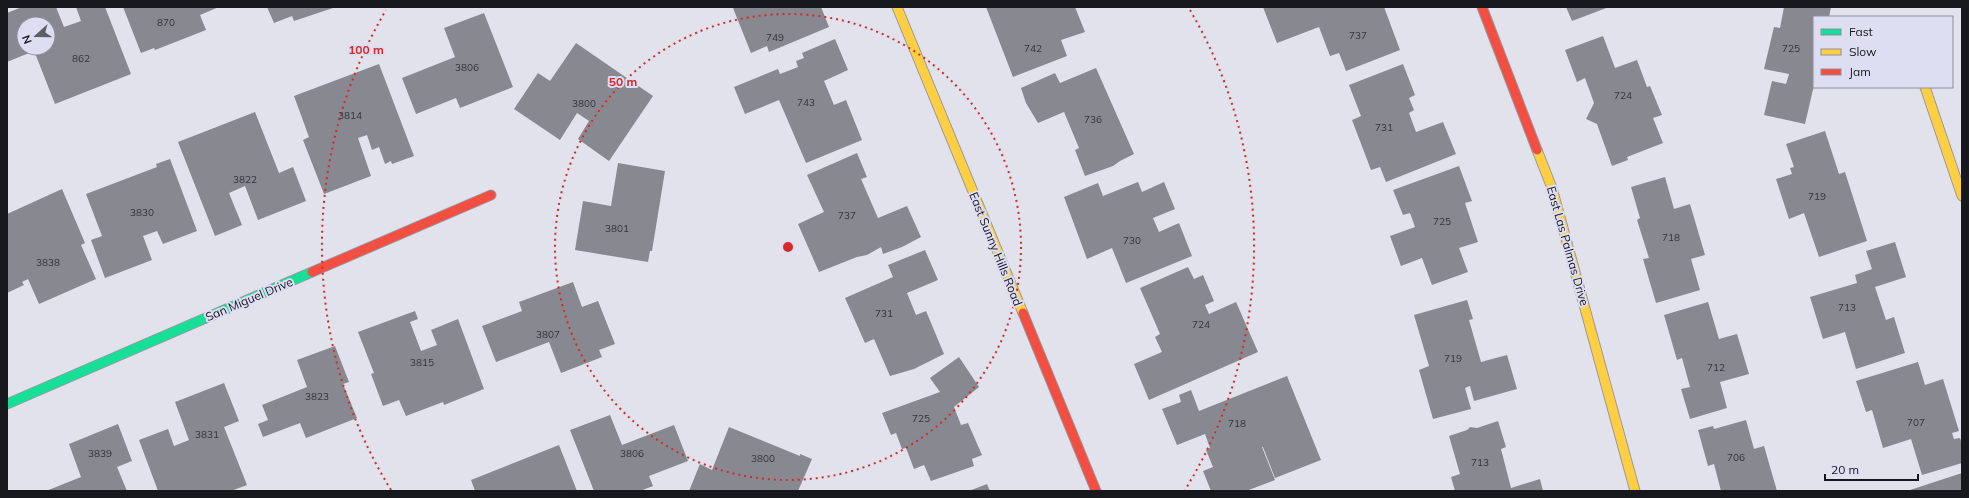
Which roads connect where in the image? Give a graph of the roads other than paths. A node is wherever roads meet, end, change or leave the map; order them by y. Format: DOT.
graph roads {
  1 [pos="897,7"];
  2 [pos="1482,7"];
  3 [pos="1925,88"];
  4 [pos="491,194"];
  5 [pos="1962,196"];
  6 [pos="7,404"];
  7 [pos="1096,491"];
  8 [pos="1636,491"];
  1 -- 7 [label="street, East Sunny Hills Road"];
  2 -- 8 [label="street, East Las Palmas Drive"];
  3 -- 5 [label="street"];
  4 -- 6 [label="street, San Miguel Drive"];
}
